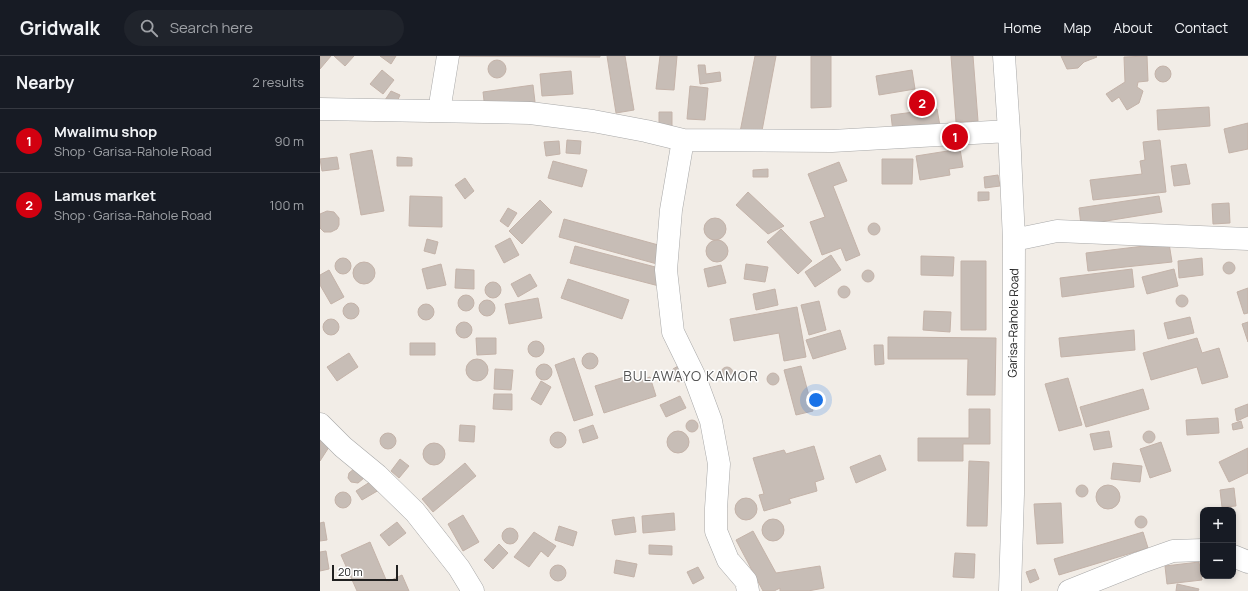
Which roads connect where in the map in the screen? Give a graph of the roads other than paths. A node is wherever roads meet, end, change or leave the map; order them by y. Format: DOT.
graph roads {
  1 [pos="448,56"];
  2 [pos="1004,56"];
  3 [pos="320,109"];
  4 [pos="439,111"];
  5 [pos="1010,131"];
  6 [pos="683,140"];
  7 [pos="1248,239"];
  8 [pos="1014,240"];
  9 [pos="320,424"];
  10 [pos="1200,550"];
  11 [pos="1236,557"];
  12 [pos="1248,562"];
  13 [pos="473,591"];
  14 [pos="748,591"];
  15 [pos="1010,591"];
  16 [pos="1069,591"];
  1 -- 4 [label="street"];
  2 -- 5 [label="street, Garisa-Rahole Road"];
  3 -- 4 [label="street"];
  4 -- 6 [label="street"];
  5 -- 6 [label="street"];
  5 -- 8 [label="street, Garisa-Rahole Road"];
  6 -- 14 [label="street"];
  7 -- 8 [label="street"];
  8 -- 15 [label="street, Garisa-Rahole Road"];
  9 -- 13 [label="street"];
  10 -- 16 [label="street"];
  11 -- 12 [label="street"];
}
